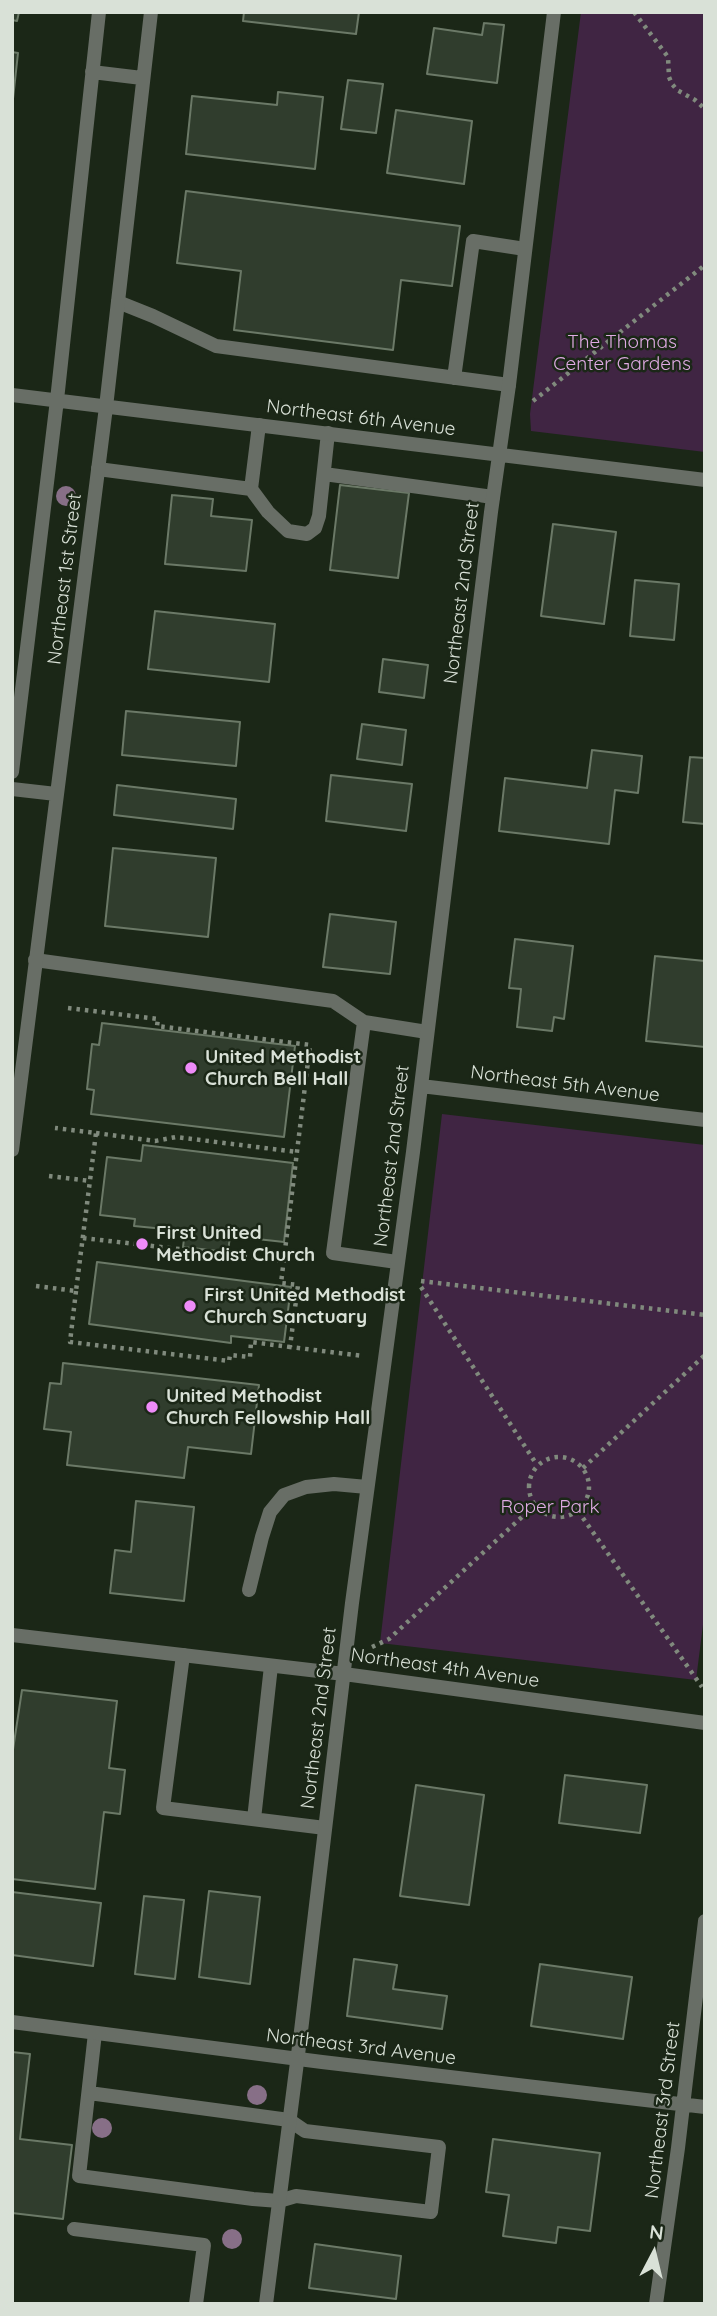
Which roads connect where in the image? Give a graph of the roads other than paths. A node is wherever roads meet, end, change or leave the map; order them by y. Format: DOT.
graph roads {
  1 [pos="99,12"];
  2 [pos="151,12"];
  3 [pos="554,12"];
  4 [pos="92,72"];
  5 [pos="142,78"];
  6 [pos="526,248"];
  7 [pos="118,302"];
  8 [pos="454,378"];
  9 [pos="509,385"];
  10 [pos="12,395"];
  11 [pos="57,400"];
  12 [pos="106,407"];
  13 [pos="259,425"];
  14 [pos="328,433"];
  15 [pos="500,454"];
  16 [pos="98,469"];
  17 [pos="324,474"];
  18 [pos="705,480"];
  19 [pos="251,489"];
  20 [pos="493,497"];
  21 [pos="12,772"];
  22 [pos="12,789"];
  23 [pos="56,794"];
  24 [pos="35,960"];
  25 [pos="364,1022"];
  26 [pos="427,1032"];
  27 [pos="421,1086"];
  28 [pos="705,1120"];
  29 [pos="12,1150"];
  30 [pos="397,1262"];
  31 [pos="367,1487"];
  32 [pos="249,1590"];
  33 [pos="12,1635"];
  34 [pos="183,1655"];
  35 [pos="271,1666"];
  36 [pos="344,1674"];
  37 [pos="705,1723"];
  38 [pos="254,1819"];
  39 [pos="325,1828"];
  40 [pos="705,1921"];
  41 [pos="12,2022"];
  42 [pos="95,2033"];
  43 [pos="298,2059"];
  44 [pos="89,2093"];
  45 [pos="683,2104"];
  46 [pos="705,2107"];
  47 [pos="289,2120"];
  48 [pos="279,2201"];
  49 [pos="74,2229"];
  50 [pos="196,2304"];
  51 [pos="266,2304"];
  52 [pos="656,2304"];
  1 -- 4 [label="street, Northeast 1st Street"];
  2 -- 5 [label="street, Northeast 1st Street"];
  3 -- 6 [label="street, Northeast 2nd Street"];
  4 -- 5 [label="street"];
  4 -- 11 [label="street, Northeast 1st Street"];
  5 -- 7 [label="street, Northeast 1st Street"];
  6 -- 8 [label="street"];
  6 -- 9 [label="street, Northeast 2nd Street"];
  7 -- 8 [label="street"];
  7 -- 12 [label="street, Northeast 1st Street"];
  8 -- 9 [label="street"];
  9 -- 15 [label="street, Northeast 2nd Street"];
  10 -- 11 [label="street, Northeast 6th Avenue"];
  11 -- 12 [label="street, Northeast 6th Avenue"];
  11 -- 21 [label="street, Northeast 1st Street"];
  12 -- 13 [label="street, Northeast 6th Avenue"];
  12 -- 16 [label="street, Northeast 1st Street"];
  13 -- 14 [label="street, Northeast 6th Avenue"];
  13 -- 19 [label="street"];
  14 -- 15 [label="street, Northeast 6th Avenue"];
  14 -- 17 [label="street"];
  15 -- 18 [label="street, Northeast 6th Avenue"];
  15 -- 20 [label="street, Northeast 2nd Street"];
  16 -- 19 [label="street"];
  16 -- 23 [label="street, Northeast 1st Street"];
  17 -- 19 [label="street"];
  17 -- 20 [label="street"];
  20 -- 26 [label="street, Northeast 2nd Street"];
  22 -- 23 [label="street"];
  23 -- 24 [label="street, Northeast 1st Street"];
  24 -- 25 [label="street"];
  24 -- 29 [label="street, Northeast 1st Street"];
  25 -- 26 [label="street"];
  25 -- 30 [label="street"];
  26 -- 27 [label="street, Northeast 2nd Street"];
  27 -- 28 [label="street, Northeast 5th Avenue"];
  27 -- 30 [label="street, Northeast 2nd Street"];
  30 -- 31 [label="street, Northeast 2nd Street"];
  31 -- 32 [label="street"];
  31 -- 36 [label="street, Northeast 2nd Street"];
  33 -- 34 [label="street, Northeast 4th Avenue"];
  34 -- 35 [label="street, Northeast 4th Avenue"];
  34 -- 38 [label="street"];
  35 -- 36 [label="street, Northeast 4th Avenue"];
  35 -- 38 [label="street"];
  36 -- 37 [label="street, Northeast 4th Avenue"];
  36 -- 39 [label="street, Northeast 2nd Street"];
  38 -- 39 [label="street"];
  39 -- 43 [label="street, Northeast 2nd Street"];
  40 -- 45 [label="street, Northeast 3rd Street"];
  41 -- 42 [label="street, Northeast 3rd Avenue"];
  42 -- 43 [label="street, Northeast 3rd Avenue"];
  42 -- 44 [label="street"];
  43 -- 45 [label="street, Northeast 3rd Avenue"];
  43 -- 47 [label="street, Northeast 2nd Street"];
  44 -- 47 [label="street"];
  44 -- 48 [label="street"];
  45 -- 46 [label="street, Northeast 3rd Avenue"];
  45 -- 52 [label="street, Northeast 3rd Street"];
  47 -- 48 [label="street, Northeast 2nd Street"];
  47 -- 48 [label="street"];
  48 -- 51 [label="street, Northeast 2nd Street"];
  49 -- 50 [label="street"];
}
